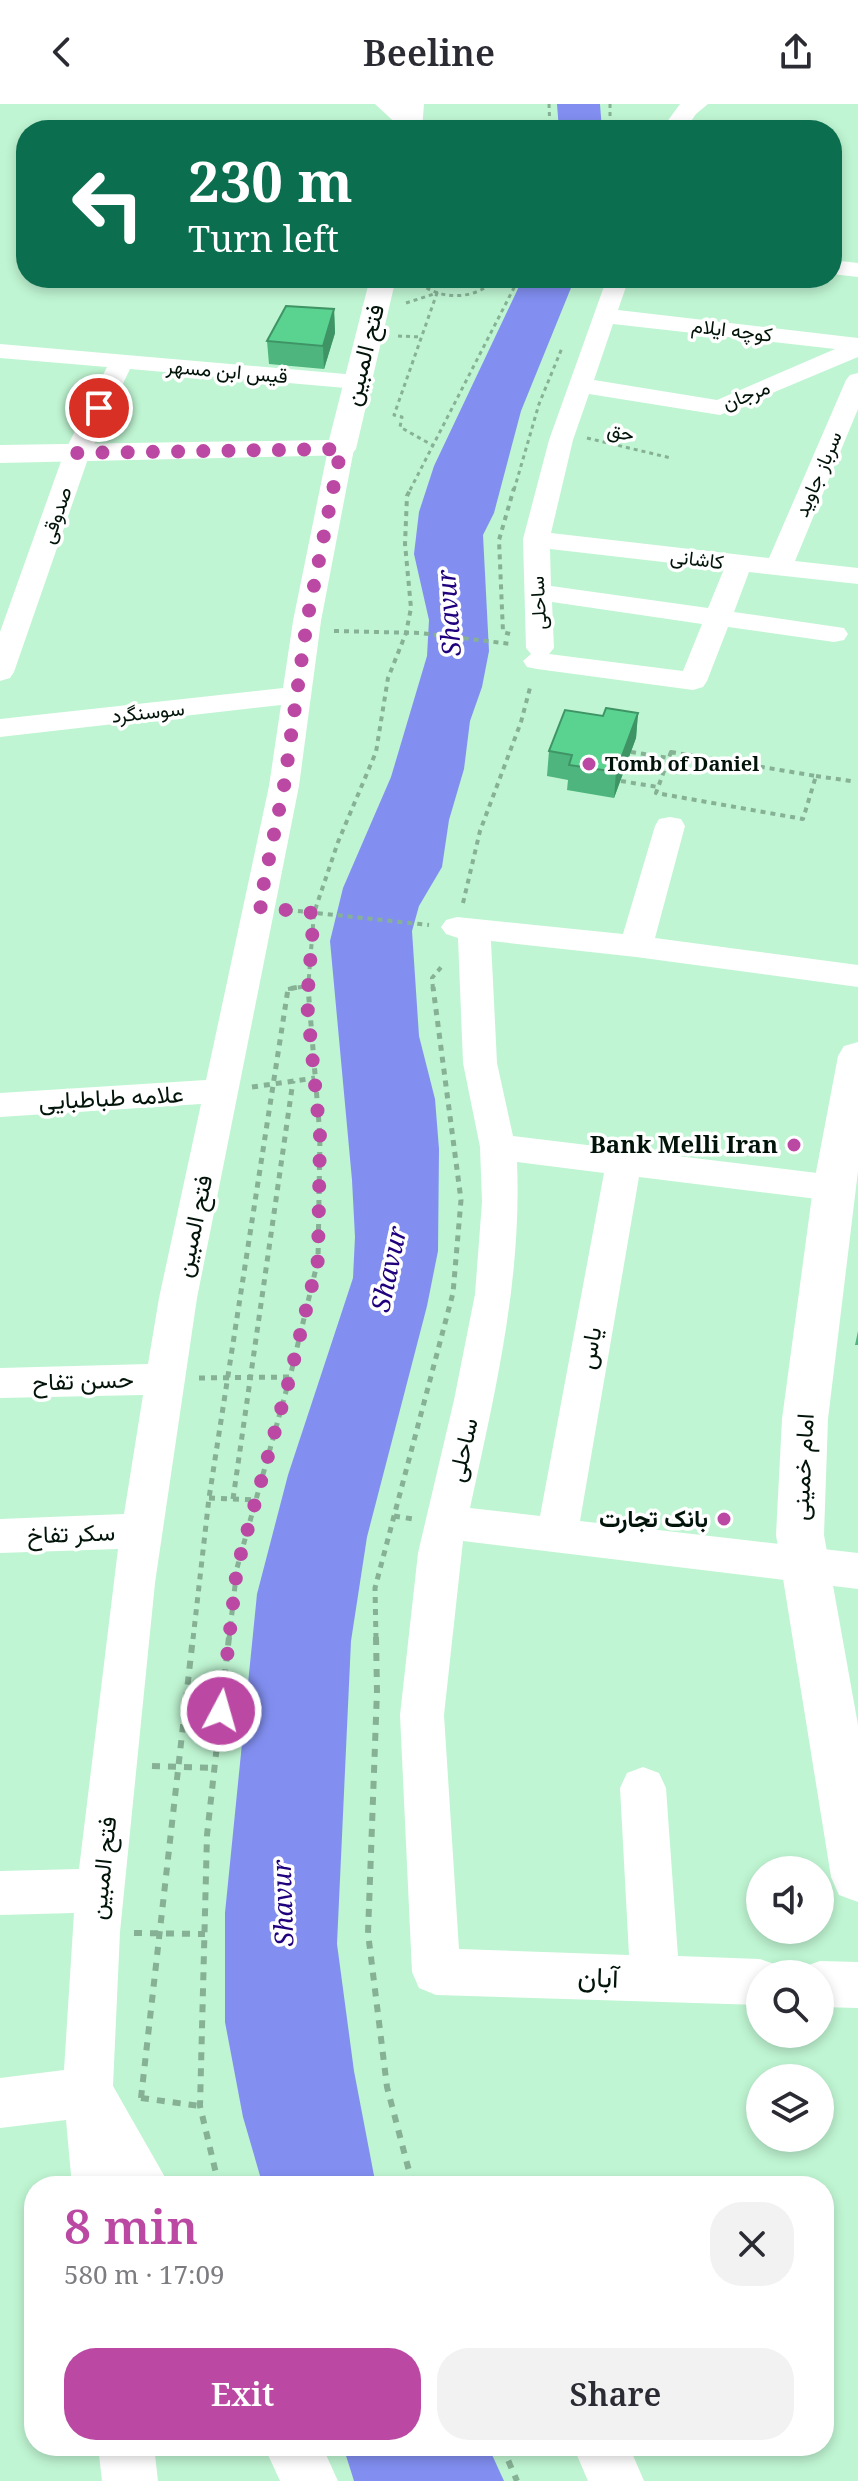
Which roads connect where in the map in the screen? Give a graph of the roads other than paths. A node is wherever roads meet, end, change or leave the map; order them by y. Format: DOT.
graph roads {
  1 [pos="386,104"];
  2 [pos="697,104"];
  3 [pos="411,120"];
  4 [pos="680,120"];
  5 [pos="382,288"];
  6 [pos="615,288"];
  7 [pos="606,316"];
  8 [pos="858,346"];
  9 [pos="0,351"];
  10 [pos="122,362"];
  11 [pos="858,380"];
  12 [pos="357,382"];
  13 [pos="580,385"];
  14 [pos="341,449"];
  15 [pos="77,453"];
  16 [pos="0,454"];
  17 [pos="536,539"];
  18 [pos="739,564"];
  19 [pos="778,568"];
  20 [pos="858,576"];
  21 [pos="537,592"];
  22 [pos="718,618"];
  23 [pos="834,634"];
  24 [pos="0,672"];
  25 [pos="297,695"];
  26 [pos="0,728"];
  27 [pos="670,826"];
  28 [pos="636,946"];
  29 [pos="858,976"];
  30 [pos="858,1056"];
  31 [pos="222,1091"];
  32 [pos="0,1105"];
  33 [pos="498,1147"];
  34 [pos="624,1161"];
  35 [pos="834,1188"];
  36 [pos="166,1379"];
  37 [pos="0,1383"];
  38 [pos="446,1522"];
  39 [pos="142,1531"];
  40 [pos="0,1536"];
  41 [pos="557,1536"];
  42 [pos="805,1566"];
  43 [pos="858,1571"];
  44 [pos="643,1788"];
  45 [pos="858,1877"];
  46 [pos="0,1893"];
  47 [pos="98,1911"];
  48 [pos="436,1972"];
  49 [pos="655,1979"];
  50 [pos="746,1982"];
  51 [pos="834,1984"];
  52 [pos="858,1985"];
  53 [pos="88,2092"];
  54 [pos="0,2103"];
  55 [pos="97,2176"];
  56 [pos="138,2176"];
  57 [pos="127,2456"];
  58 [pos="297,2456"];
  59 [pos="605,2456"];
  60 [pos="130,2481"];
  61 [pos="310,2481"];
  62 [pos="616,2481"];
  1 -- 3 [label="street"];
  2 -- 4 [label="street"];
  5 -- 12 [label="street, فتح المبین"];
  6 -- 7 [label="street, ساحلی"];
  7 -- 8 [label="street, کوچه ایلام"];
  7 -- 13 [label="street, ساحلی"];
  8 -- 13 [label="street, مرجان"];
  9 -- 10 [label="street, قیس ابن مسهر"];
  10 -- 12 [label="street, قیس ابن مسهر"];
  10 -- 15 [label="street, صدوقی"];
  11 -- 19 [label="street, سرباز جاوید"];
  12 -- 14 [label="street, فتح المبین"];
  13 -- 17 [label="street, ساحلی"];
  14 -- 15 [label="street"];
  14 -- 25 [label="street, فتح المبین"];
  15 -- 16 [label="street"];
  15 -- 24 [label="street, صدوقی"];
  17 -- 18 [label="street, کاشانی"];
  17 -- 21 [label="street, ساحلی"];
  18 -- 19 [label="street, کاشانی"];
  18 -- 22 [label="street"];
  19 -- 20 [label="street, کاشانی"];
  21 -- 22 [label="street"];
  21 -- 22 [label="street, ساحلی"];
  22 -- 23 [label="street"];
  25 -- 26 [label="street, سوسنگرد"];
  25 -- 31 [label="street, فتح المبین"];
  27 -- 28 [label="street"];
  28 -- 29 [label="street"];
  28 -- 33 [label="street, ساحلی"];
  30 -- 35 [label="street, امام خمینی"];
  31 -- 32 [label="street, علامه طباطبایی"];
  31 -- 36 [label="street, فتح المبین"];
  33 -- 34 [label="street"];
  33 -- 38 [label="street, ساحلی"];
  34 -- 35 [label="street"];
  34 -- 41 [label="street, یاس"];
  35 -- 42 [label="street, امام خمینی"];
  36 -- 37 [label="street, حسن تفاح"];
  36 -- 39 [label="street, فتح المبین"];
  38 -- 41 [label="street"];
  38 -- 48 [label="street, ساحلی"];
  39 -- 40 [label="street, سکر تفاخ"];
  39 -- 47 [label="street, فتح المبین"];
  41 -- 42 [label="street"];
  42 -- 43 [label="street"];
  42 -- 45 [label="street, امام خمینی"];
  44 -- 49 [label="street"];
  46 -- 47 [label="street"];
  47 -- 53 [label="street, فتح المبین"];
  48 -- 49 [label="street, آبان"];
  49 -- 50 [label="street, آبان"];
  51 -- 52 [label="street"];
  53 -- 54 [label="street"];
  53 -- 55 [label="street, فتح المبین"];
  53 -- 56 [label="street"];
  57 -- 60 [label="street"];
  58 -- 61 [label="street"];
  59 -- 62 [label="street"];
}
